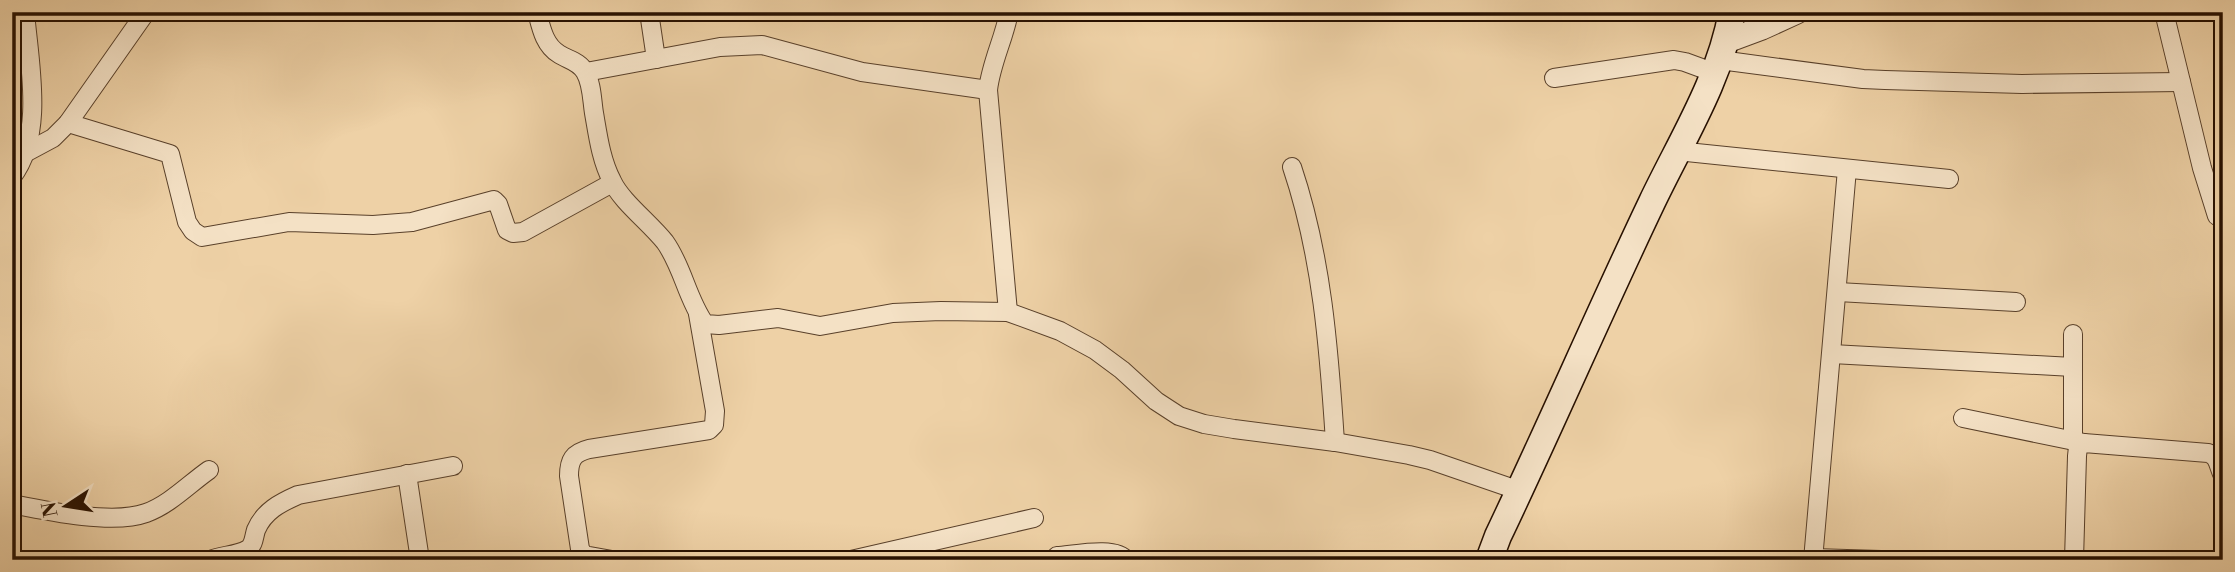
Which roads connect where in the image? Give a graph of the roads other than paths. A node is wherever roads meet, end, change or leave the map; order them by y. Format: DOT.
graph roads {
  1 [pos="25,12"];
  2 [pos="146,12"];
  3 [pos="537,12"];
  4 [pos="649,12"];
  5 [pos="1009,12"];
  6 [pos="1732,12"];
  7 [pos="1797,12"];
  8 [pos="2164,12"];
  9 [pos="1720,58"];
  10 [pos="656,60"];
  11 [pos="586,72"];
  12 [pos="1554,78"];
  13 [pos="2181,82"];
  14 [pos="988,90"];
  15 [pos="68,123"];
  16 [pos="1677,151"];
  17 [pos="25,153"];
  18 [pos="1292,167"];
  19 [pos="1847,169"];
  20 [pos="12,177"];
  21 [pos="1949,179"];
  22 [pos="612,183"];
  23 [pos="2217,216"];
  24 [pos="1838,292"];
  25 [pos="2016,302"];
  26 [pos="1008,312"];
  27 [pos="698,314"];
  28 [pos="2073,334"];
  29 [pos="1832,354"];
  30 [pos="2073,367"];
  31 [pos="1963,418"];
  32 [pos="1335,442"];
  33 [pos="2079,442"];
  34 [pos="453,466"];
  35 [pos="209,470"];
  36 [pos="407,474"];
  37 [pos="2223,476"];
  38 [pos="1520,491"];
  39 [pos="12,505"];
  40 [pos="1034,518"];
  41 [pos="1057,556"];
  42 [pos="1813,559"];
  43 [pos="210,560"];
  44 [pos="420,560"];
  45 [pos="612,560"];
  46 [pos="851,560"];
  47 [pos="1126,560"];
  48 [pos="1489,560"];
  49 [pos="1881,560"];
  50 [pos="2074,560"];
  1 -- 17 [label="street"];
  2 -- 15 [label="street"];
  3 -- 11 [label="street"];
  4 -- 10 [label="street"];
  5 -- 14 [label="street"];
  6 -- 9 [label="main road"];
  7 -- 9 [label="street"];
  8 -- 13 [label="street"];
  9 -- 12 [label="street"];
  9 -- 13 [label="street"];
  9 -- 16 [label="main road"];
  10 -- 11 [label="street"];
  10 -- 14 [label="street"];
  11 -- 22 [label="street"];
  13 -- 23 [label="street"];
  14 -- 26 [label="street"];
  15 -- 17 [label="street"];
  15 -- 22 [label="street"];
  16 -- 19 [label="street"];
  16 -- 38 [label="main road"];
  17 -- 20 [label="street"];
  18 -- 32 [label="street"];
  19 -- 21 [label="street"];
  19 -- 24 [label="street"];
  22 -- 27 [label="street"];
  24 -- 25 [label="street"];
  24 -- 29 [label="street"];
  26 -- 27 [label="street"];
  26 -- 32 [label="street"];
  27 -- 45 [label="street"];
  28 -- 30 [label="street"];
  29 -- 30 [label="street"];
  29 -- 42 [label="street"];
  30 -- 33 [label="street"];
  31 -- 33 [label="street"];
  32 -- 38 [label="street"];
  33 -- 37 [label="street"];
  33 -- 50 [label="street"];
  34 -- 36 [label="street"];
  35 -- 39 [label="street"];
  36 -- 43 [label="street"];
  36 -- 44 [label="street"];
  38 -- 48 [label="main road"];
  40 -- 46 [label="street"];
  41 -- 47 [label="street"];
  42 -- 49 [label="street"];
}
